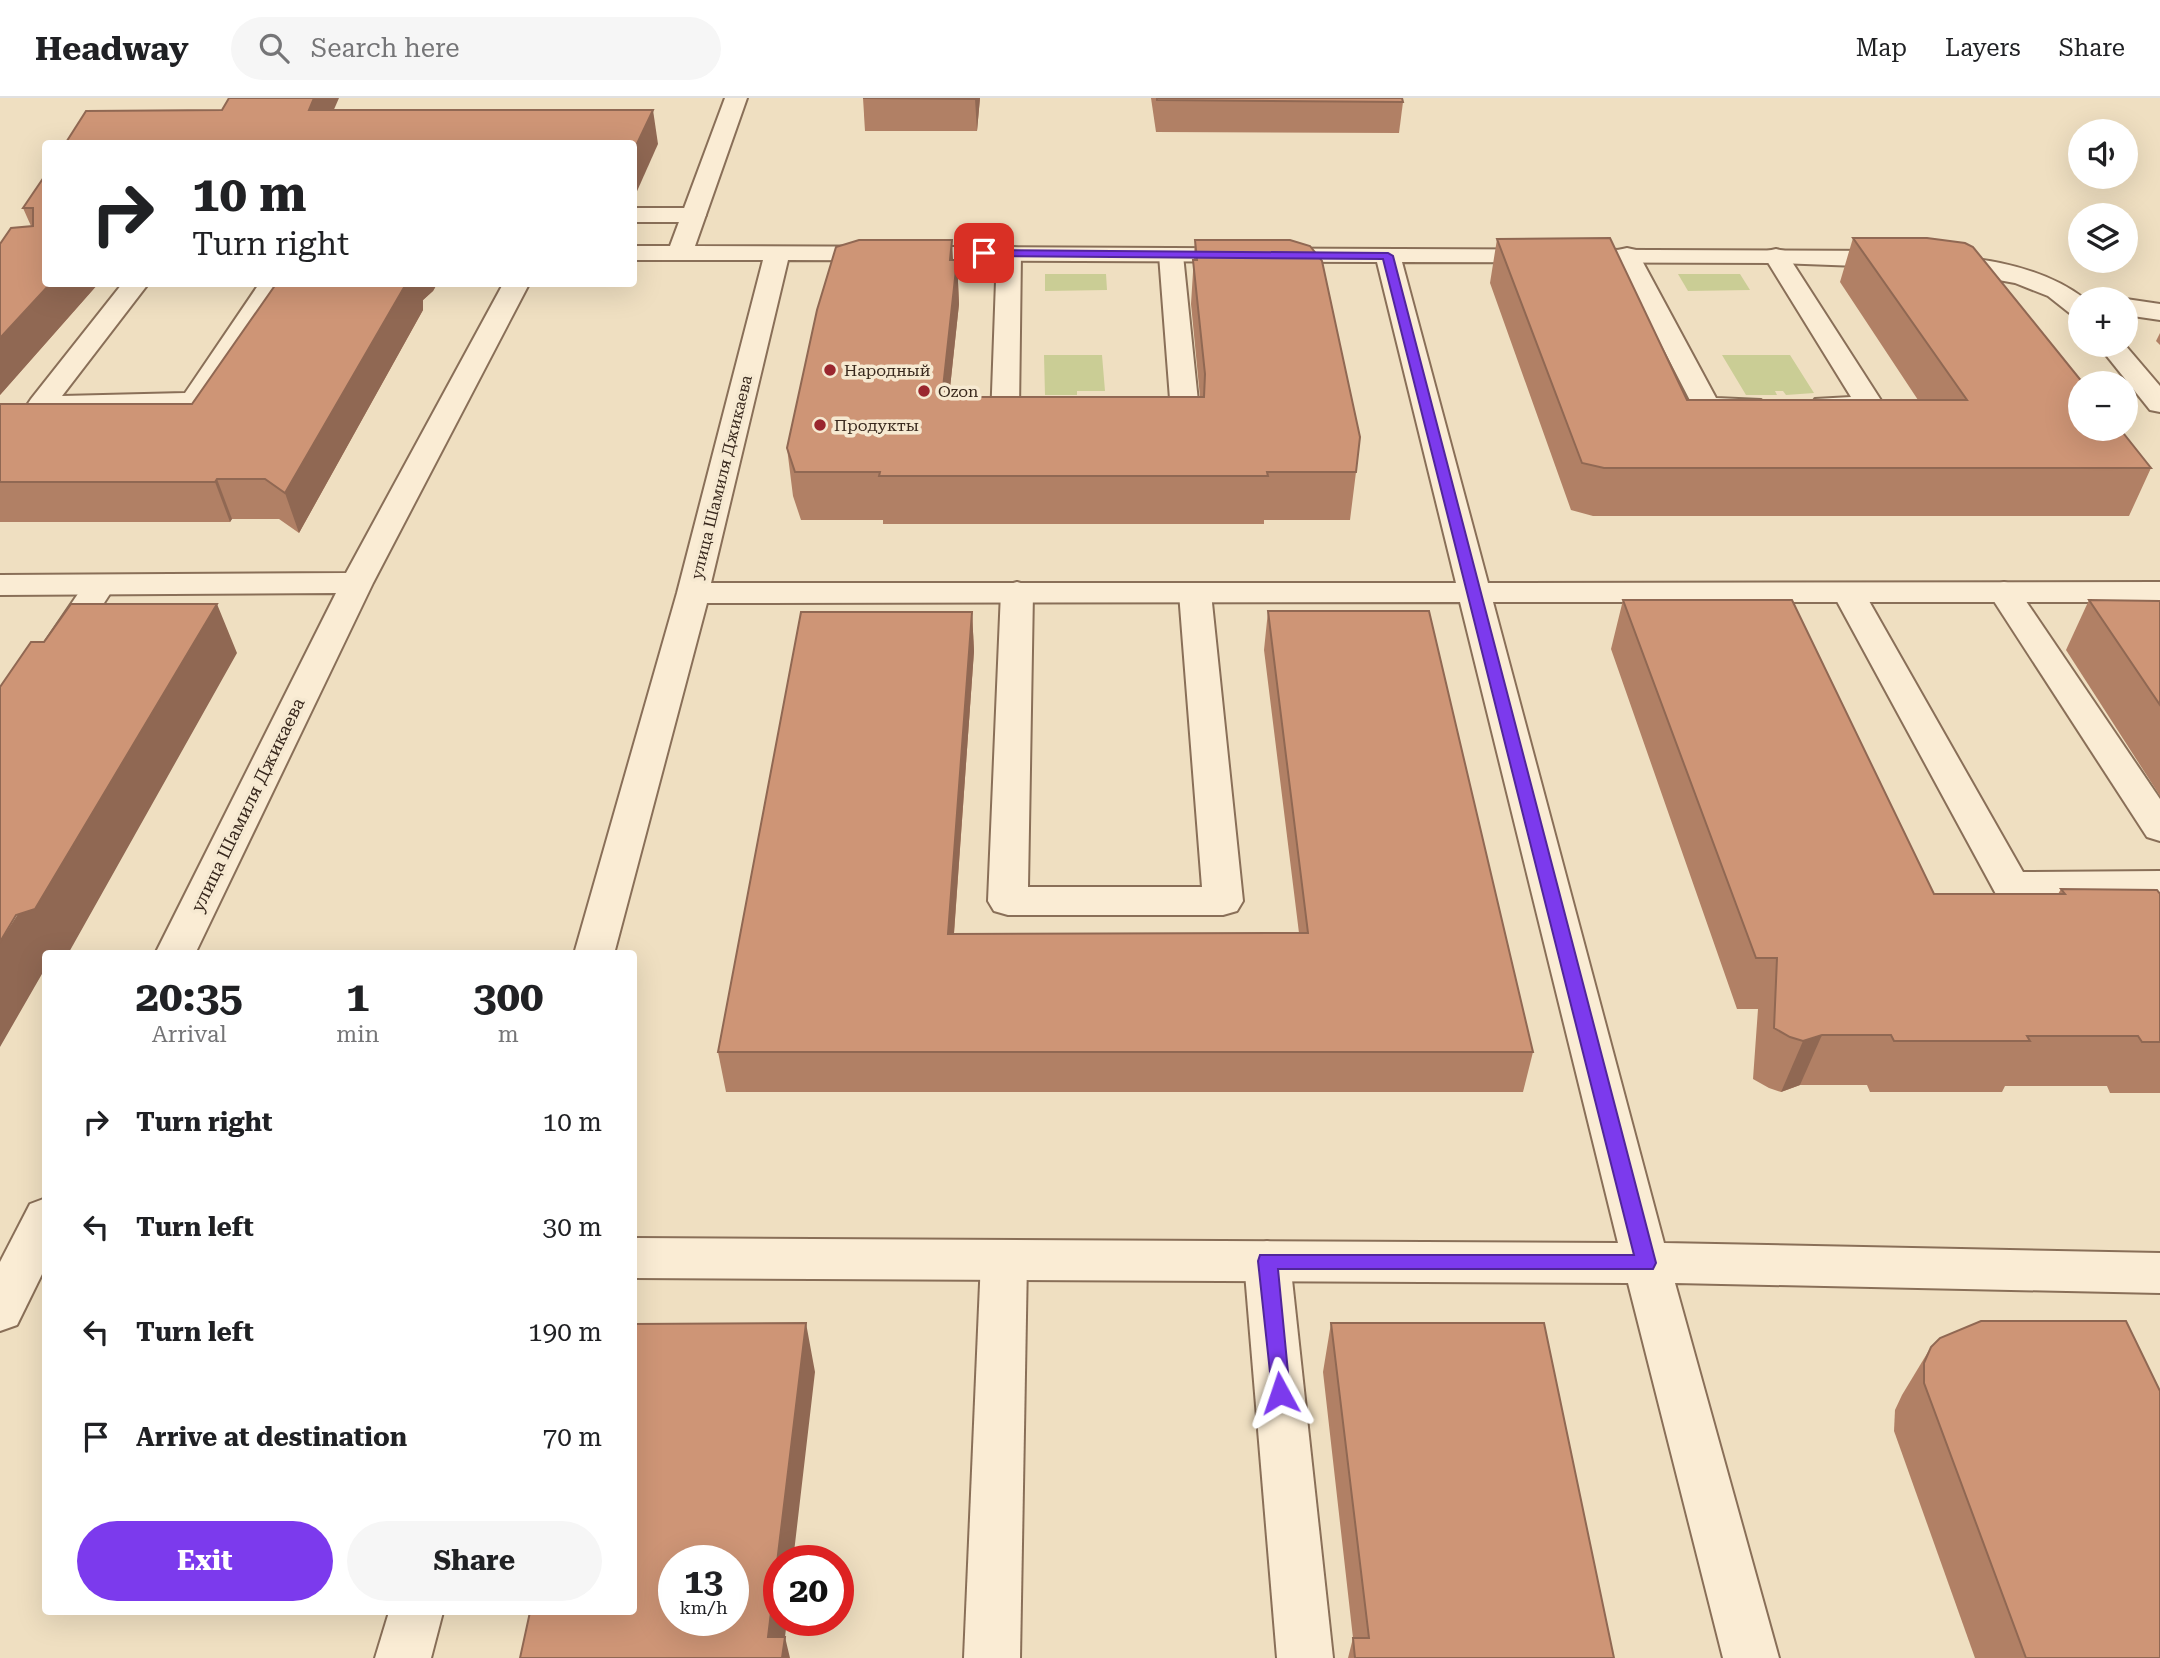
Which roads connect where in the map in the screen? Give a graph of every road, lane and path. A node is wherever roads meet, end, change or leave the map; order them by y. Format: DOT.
graph roads {
  1 [pos="736,98"];
  2 [pos="637,215"];
  3 [pos="694,215"];
  4 [pos="637,253"];
  5 [pos="680,253"];
  6 [pos="777,253"];
  7 [pos="1009,253"];
  8 [pos="1171,255"];
  9 [pos="1627,255"];
  10 [pos="1388,256"];
  11 [pos="1776,256"];
  12 [pos="133,287"];
  13 [pos="269,287"];
  14 [pos="514,287"];
  15 [pos="2068,296"];
  16 [pos="2138,309"];
  17 [pos="2160,312"];
  18 [pos="2121,357"];
  19 [pos="2160,404"];
  20 [pos="1774,405"];
  21 [pos="1802,405"];
  22 [pos="1061,420"];
  23 [pos="1130,421"];
  24 [pos="357,583"];
  25 [pos="0,585"];
  26 [pos="99,586"];
  27 [pos="1017,592"];
  28 [pos="1473,592"];
  29 [pos="2004,592"];
  30 [pos="2160,592"];
  31 [pos="692,593"];
  32 [pos="1195,593"];
  33 [pos="1849,594"];
  34 [pos="0,736"];
  35 [pos="2160,828"];
  36 [pos="2160,884"];
  37 [pos="177,950"];
  38 [pos="595,950"];
  39 [pos="29,1247"];
  40 [pos="637,1258"];
  41 [pos="1004,1260"];
  42 [pos="1267,1261"];
  43 [pos="1646,1263"];
  44 [pos="2160,1273"];
  45 [pos="0,1310"];
  46 [pos="414,1615"];
  47 [pos="403,1658"];
  48 [pos="992,1658"];
  49 [pos="1305,1658"];
  50 [pos="1751,1658"];
  1 -- 3 [label="street"];
  2 -- 3 [label="street"];
  3 -- 5 [label="street"];
  4 -- 5 [label="street"];
  5 -- 6 [label="street"];
  6 -- 7 [label="street"];
  6 -- 31 [label="street, улица Шамиля Джикаева"];
  7 -- 8 [label="street"];
  7 -- 22 [label="street"];
  8 -- 10 [label="street"];
  8 -- 23 [label="street"];
  9 -- 10 [label="street"];
  9 -- 11 [label="street"];
  9 -- 20 [label="street"];
  10 -- 28 [label="street"];
  11 -- 15 [label="street"];
  11 -- 21 [label="street"];
  12 -- 13 [label="street"];
  14 -- 24 [label="street, улица Шамиля Джикаева"];
  16 -- 17 [label="street"];
  18 -- 19 [label="street"];
  24 -- 26 [label="street"];
  24 -- 37 [label="street, улица Шамиля Джикаева"];
  25 -- 26 [label="street"];
  26 -- 34 [label="street"];
  27 -- 31 [label="street"];
  27 -- 32 [label="street"];
  27 -- 32 [label="street"];
  28 -- 32 [label="street"];
  28 -- 33 [label="street"];
  28 -- 43 [label="street"];
  29 -- 30 [label="street"];
  29 -- 33 [label="street"];
  29 -- 35 [label="street"];
  31 -- 38 [label="street, улица Шамиля Джикаева"];
  33 -- 36 [label="street"];
  39 -- 45 [label="street"];
  40 -- 41 [label="street"];
  41 -- 42 [label="street"];
  41 -- 48 [label="street"];
  42 -- 43 [label="street"];
  42 -- 49 [label="street"];
  43 -- 44 [label="street"];
  43 -- 50 [label="street"];
  46 -- 47 [label="street"];
}
